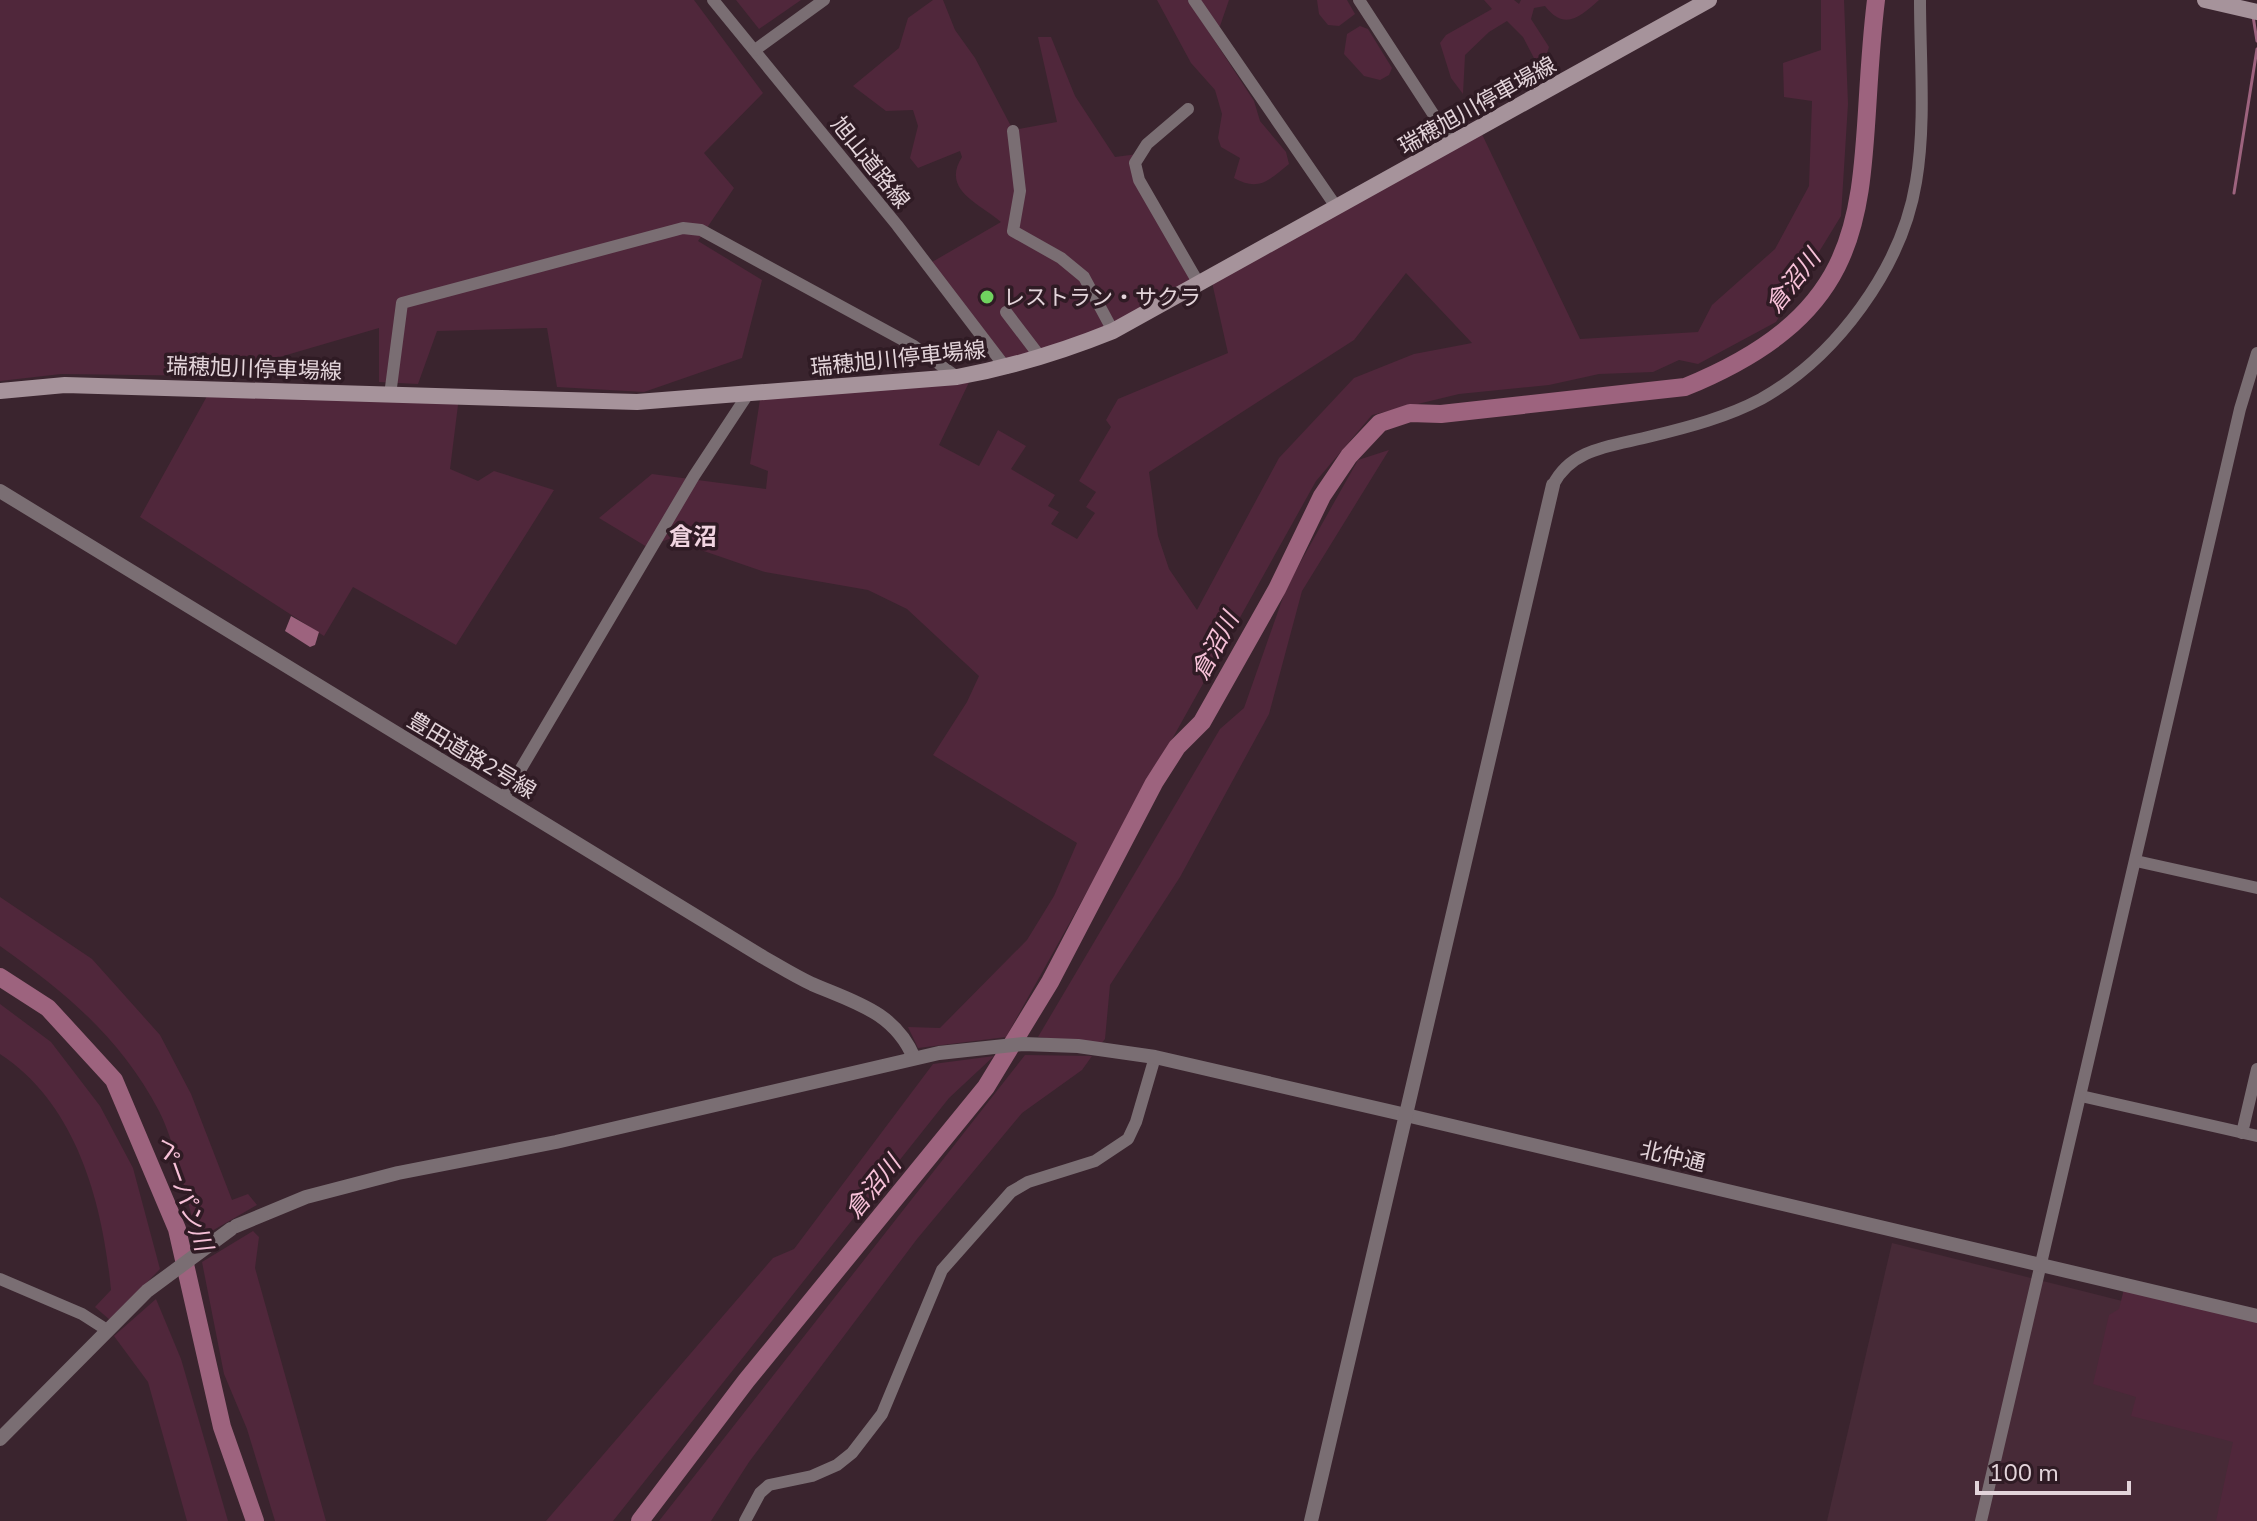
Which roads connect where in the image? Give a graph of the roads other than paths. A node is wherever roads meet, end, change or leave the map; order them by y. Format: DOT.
graph roads {
  1 [pos="713,0"];
  2 [pos="824,0"];
  3 [pos="1194,0"];
  4 [pos="1359,0"];
  5 [pos="1709,0"];
  6 [pos="1920,0"];
  7 [pos="2205,0"];
  8 [pos="2251,11"];
  9 [pos="755,50"];
  10 [pos="1188,109"];
  11 [pos="1013,131"];
  12 [pos="1452,143"];
  13 [pos="1337,208"];
  14 [pos="1199,284"];
  15 [pos="1006,312"];
  16 [pos="1113,331"];
  17 [pos="2257,353"];
  18 [pos="1041,358"];
  19 [pos="1006,368"];
  20 [pos="957,377"];
  21 [pos="0,391"];
  22 [pos="748,394"];
  23 [pos="390,395"];
  24 [pos="1553,485"];
  25 [pos="0,491"];
  26 [pos="503,799"];
  27 [pos="2136,861"];
  28 [pos="2257,888"];
  29 [pos="1155,1057"];
  30 [pos="914,1058"];
  31 [pos="2257,1069"];
  32 [pos="2081,1096"];
  33 [pos="1406,1115"];
  34 [pos="2242,1133"];
  35 [pos="2257,1136"];
  36 [pos="2040,1265"];
  37 [pos="0,1279"];
  38 [pos="2257,1316"];
  39 [pos="107,1330"];
  40 [pos="0,1439"];
  41 [pos="745,1521"];
  42 [pos="1311,1521"];
  43 [pos="1981,1521"];
  1 -- 9 [label="street, 旭山道路線"];
  2 -- 9 [label="street"];
  3 -- 13 [label="street"];
  4 -- 12 [label="street"];
  5 -- 12 [label="main road, 瑞穂旭川停車場線"];
  6 -- 24 [label="street"];
  7 -- 8 [label="main road"];
  9 -- 19 [label="street, 旭山道路線"];
  10 -- 14 [label="street"];
  11 -- 16 [label="street"];
  12 -- 13 [label="main road, 瑞穂旭川停車場線"];
  13 -- 14 [label="main road, 瑞穂旭川停車場線"];
  14 -- 16 [label="main road, 瑞穂旭川停車場線"];
  15 -- 18 [label="street"];
  16 -- 18 [label="main road, 瑞穂旭川停車場線"];
  17 -- 27 [label="street"];
  18 -- 19 [label="main road, 瑞穂旭川停車場線"];
  19 -- 20 [label="main road, 瑞穂旭川停車場線"];
  20 -- 22 [label="main road, 瑞穂旭川停車場線"];
  20 -- 23 [label="street"];
  21 -- 23 [label="main road, 瑞穂旭川停車場線"];
  22 -- 23 [label="main road, 瑞穂旭川停車場線"];
  22 -- 26 [label="street"];
  24 -- 33 [label="street"];
  25 -- 26 [label="street, 豊田道路2号線"];
  26 -- 30 [label="street, 豊田道路2号線"];
  27 -- 28 [label="street"];
  27 -- 32 [label="street"];
  29 -- 30 [label="street, 北仲通"];
  29 -- 33 [label="street, 北仲通"];
  29 -- 41 [label="street"];
  30 -- 39 [label="street, 北仲通"];
  31 -- 34 [label="street"];
  32 -- 34 [label="street"];
  32 -- 36 [label="street"];
  33 -- 36 [label="street, 北仲通"];
  33 -- 42 [label="street"];
  34 -- 35 [label="street"];
  36 -- 38 [label="street, 北仲通"];
  36 -- 43 [label="street"];
  37 -- 39 [label="street"];
  39 -- 40 [label="street, 北仲通"];
}
